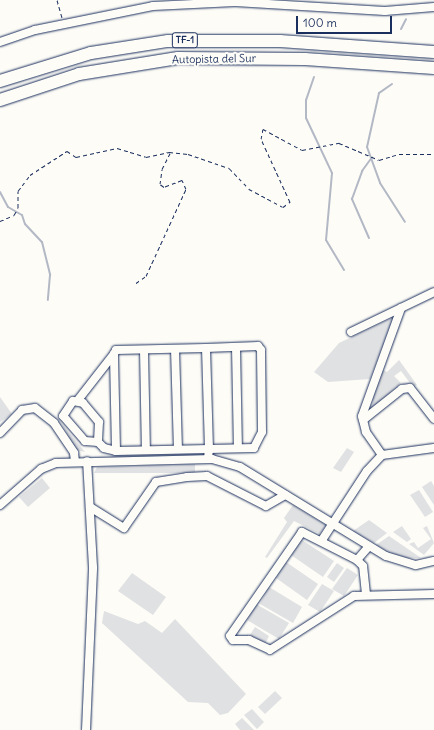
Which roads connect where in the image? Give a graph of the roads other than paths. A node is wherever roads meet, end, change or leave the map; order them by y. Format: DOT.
graph roads {
  1 [pos="186,0"];
  2 [pos="236,1"];
  3 [pos="224,2"];
  4 [pos="173,5"];
  5 [pos="434,7"];
  6 [pos="0,42"];
  7 [pos="434,52"];
  8 [pos="305,59"];
  9 [pos="434,68"];
  10 [pos="434,76"];
  11 [pos="0,81"];
  12 [pos="0,100"];
  13 [pos="434,292"];
  14 [pos="401,308"];
  15 [pos="351,332"];
  16 [pos="236,347"];
  17 [pos="206,348"];
  18 [pos="175,349"];
  19 [pos="144,350"];
  20 [pos="114,354"];
  21 [pos="78,400"];
  22 [pos="434,419"];
  23 [pos="362,420"];
  24 [pos="0,433"];
  25 [pos="98,442"];
  26 [pos="238,448"];
  27 [pos="434,448"];
  28 [pos="178,449"];
  29 [pos="209,449"];
  30 [pos="146,450"];
  31 [pos="116,451"];
  32 [pos="382,455"];
  33 [pos="208,459"];
  34 [pos="75,461"];
  35 [pos="87,461"];
  36 [pos="285,495"];
  37 [pos="0,505"];
  38 [pos="90,507"];
  39 [pos="332,523"];
  40 [pos="322,540"];
  41 [pos="369,546"];
  42 [pos="357,560"];
  43 [pos="434,561"];
  44 [pos="366,594"];
  45 [pos="434,594"];
  46 [pos="86,730"];
  1 -- 4 [label="street"];
  2 -- 3 [label="street"];
  2 -- 5 [label="street"];
  3 -- 4 [label="street"];
  4 -- 6 [label="street"];
  7 -- 11 [label="highway, Autopista del Sur / TF-1"];
  8 -- 9 [label="highway, Autopista del Sur / TF-1"];
  8 -- 10 [label="highway"];
  8 -- 12 [label="highway, Autopista del Sur / TF-1"];
  13 -- 14 [label="street"];
  14 -- 15 [label="street"];
  14 -- 23 [label="street"];
  16 -- 17 [label="street"];
  16 -- 26 [label="street"];
  16 -- 26 [label="street"];
  17 -- 18 [label="street"];
  17 -- 29 [label="street"];
  18 -- 19 [label="street"];
  18 -- 28 [label="street"];
  19 -- 20 [label="street"];
  19 -- 30 [label="street"];
  20 -- 21 [label="street"];
  20 -- 31 [label="street"];
  21 -- 25 [label="street"];
  21 -- 25 [label="street"];
  22 -- 23 [label="street"];
  23 -- 32 [label="street"];
  24 -- 34 [label="street"];
  25 -- 31 [label="street"];
  26 -- 29 [label="street"];
  27 -- 32 [label="street"];
  28 -- 29 [label="street"];
  28 -- 30 [label="street"];
  29 -- 33 [label="street"];
  30 -- 31 [label="street"];
  32 -- 39 [label="street"];
  33 -- 35 [label="street"];
  33 -- 36 [label="street"];
  34 -- 35 [label="street"];
  34 -- 37 [label="street"];
  35 -- 38 [label="street"];
  36 -- 38 [label="street"];
  36 -- 39 [label="street"];
  38 -- 46 [label="street"];
  39 -- 40 [label="street"];
  39 -- 41 [label="street"];
  40 -- 42 [label="street"];
  40 -- 44 [label="street"];
  41 -- 42 [label="street"];
  41 -- 43 [label="street"];
  42 -- 44 [label="street"];
  44 -- 45 [label="street"];
}
